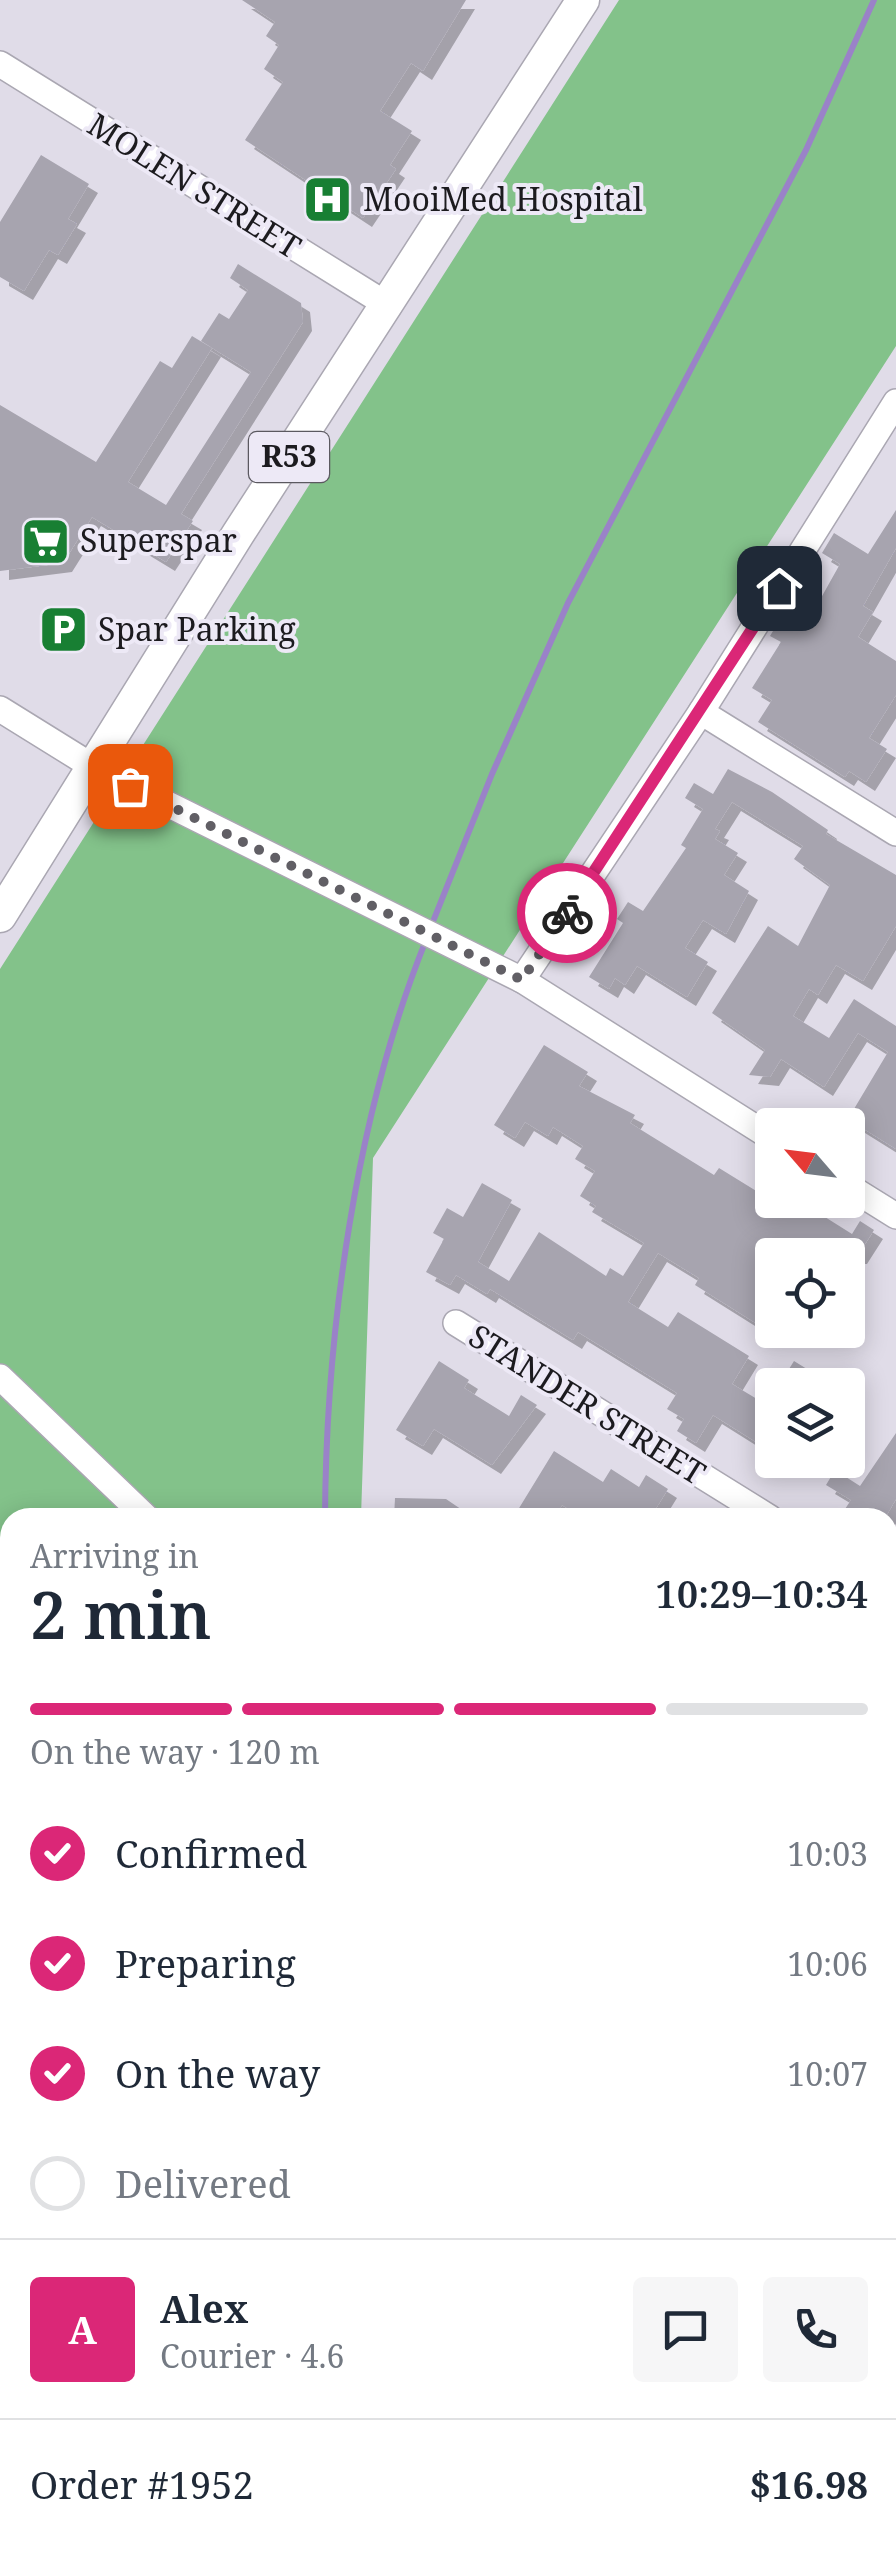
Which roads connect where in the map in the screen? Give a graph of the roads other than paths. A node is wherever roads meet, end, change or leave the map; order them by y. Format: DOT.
graph roads {
  1 [pos="583,0"];
  2 [pos="0,64"];
  3 [pos="389,306"];
  4 [pos="896,402"];
  5 [pos="0,709"];
  6 [pos="701,712"];
  7 [pos="94,768"];
  8 [pos="896,833"];
  9 [pos="0,916"];
  10 [pos="522,980"];
  11 [pos="755,1127"];
  12 [pos="865,1197"];
  13 [pos="896,1216"];
  14 [pos="456,1323"];
  15 [pos="0,1378"];
  16 [pos="137,1508"];
  17 [pos="754,1508"];
  1 -- 3 [label="main road, R53"];
  2 -- 3 [label="street, MOLEN STREET"];
  3 -- 7 [label="main road, R53"];
  4 -- 6 [label="street"];
  5 -- 7 [label="street"];
  6 -- 8 [label="street"];
  6 -- 10 [label="street"];
  7 -- 9 [label="main road, R53"];
  7 -- 10 [label="street"];
  10 -- 11 [label="street"];
  12 -- 13 [label="street"];
  14 -- 17 [label="street, STANDER STREET"];
  15 -- 16 [label="street"];
}
